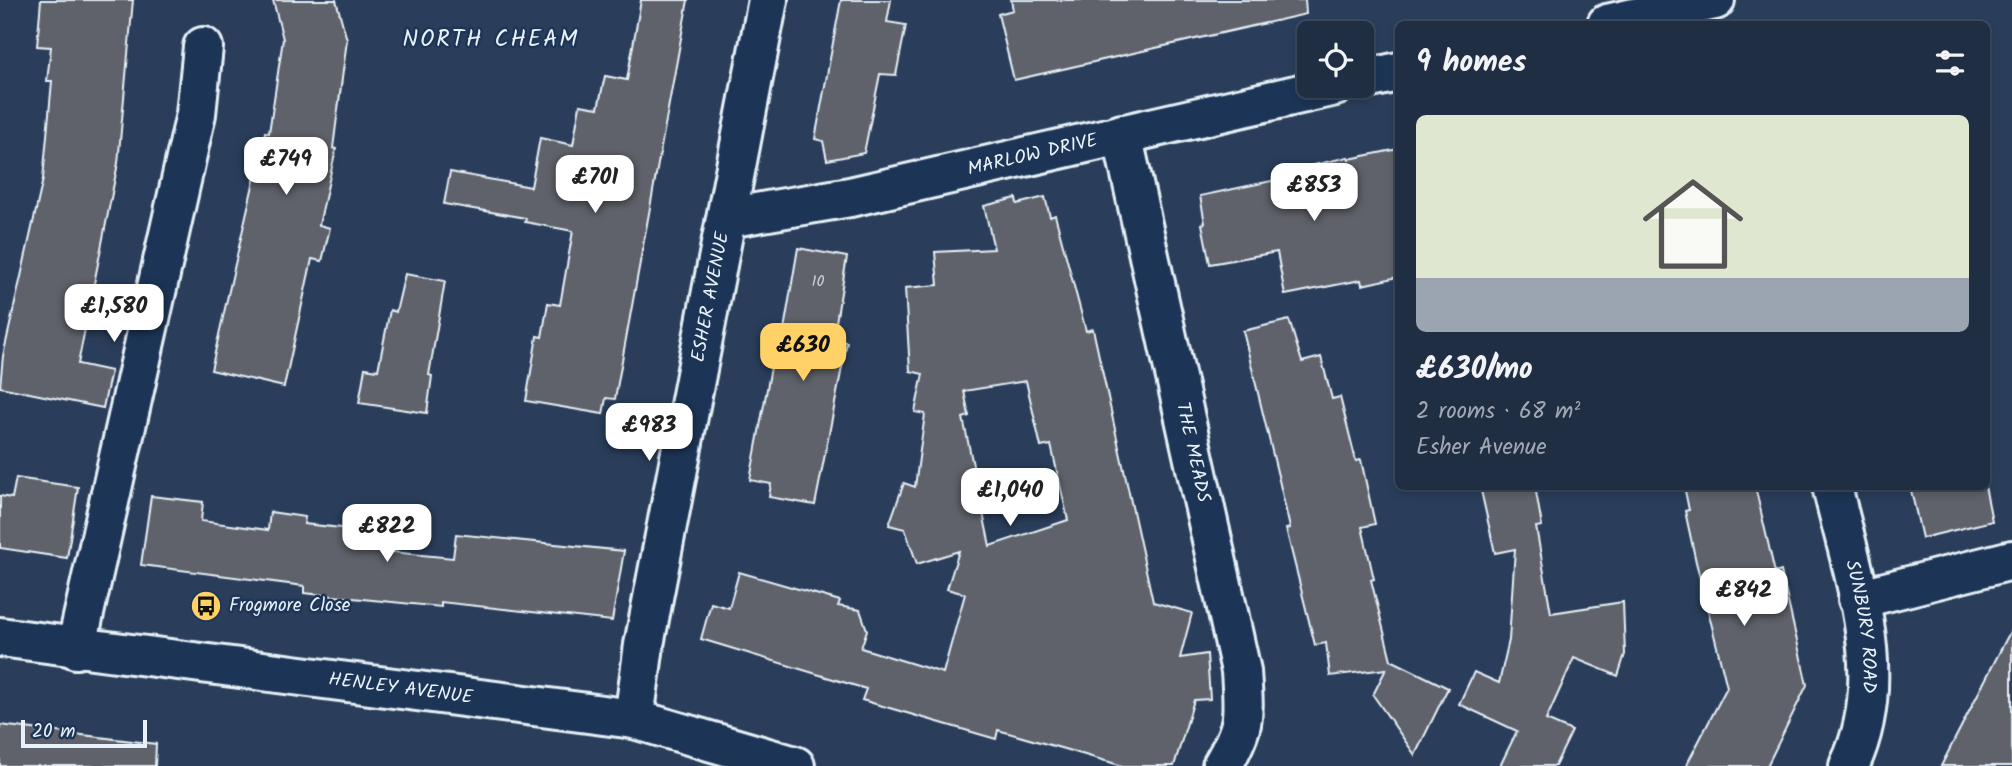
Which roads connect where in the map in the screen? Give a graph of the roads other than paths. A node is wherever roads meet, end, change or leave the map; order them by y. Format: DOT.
graph roads {
  1 [pos="768,0"];
  2 [pos="1716,0"];
  3 [pos="1621,21"];
  4 [pos="1721,21"];
  5 [pos="203,47"];
  6 [pos="1395,73"];
  7 [pos="1374,77"];
  8 [pos="1297,95"];
  9 [pos="1122,134"];
  10 [pos="727,218"];
  11 [pos="1833,490"];
  12 [pos="2012,560"];
  13 [pos="1858,599"];
  14 [pos="0,637"];
  15 [pos="76,649"];
  16 [pos="634,719"];
  17 [pos="795,766"];
  18 [pos="1222,766"];
  19 [pos="1849,766"];
  1 -- 10 [label="street, ESHER AVENUE"];
  2 -- 3 [label="street"];
  2 -- 4 [label="street"];
  5 -- 15 [label="street"];
  6 -- 7 [label="street"];
  8 -- 9 [label="street, MARLOW DRIVE"];
  9 -- 10 [label="street, MARLOW DRIVE"];
  9 -- 18 [label="street, THE MEADS"];
  10 -- 16 [label="street, ESHER AVENUE"];
  11 -- 13 [label="street, SUNBURY ROAD"];
  12 -- 13 [label="street"];
  13 -- 19 [label="street, SUNBURY ROAD"];
  14 -- 15 [label="street, HENLEY AVENUE"];
  15 -- 16 [label="street, HENLEY AVENUE"];
  16 -- 17 [label="street, HENLEY AVENUE"];
}
